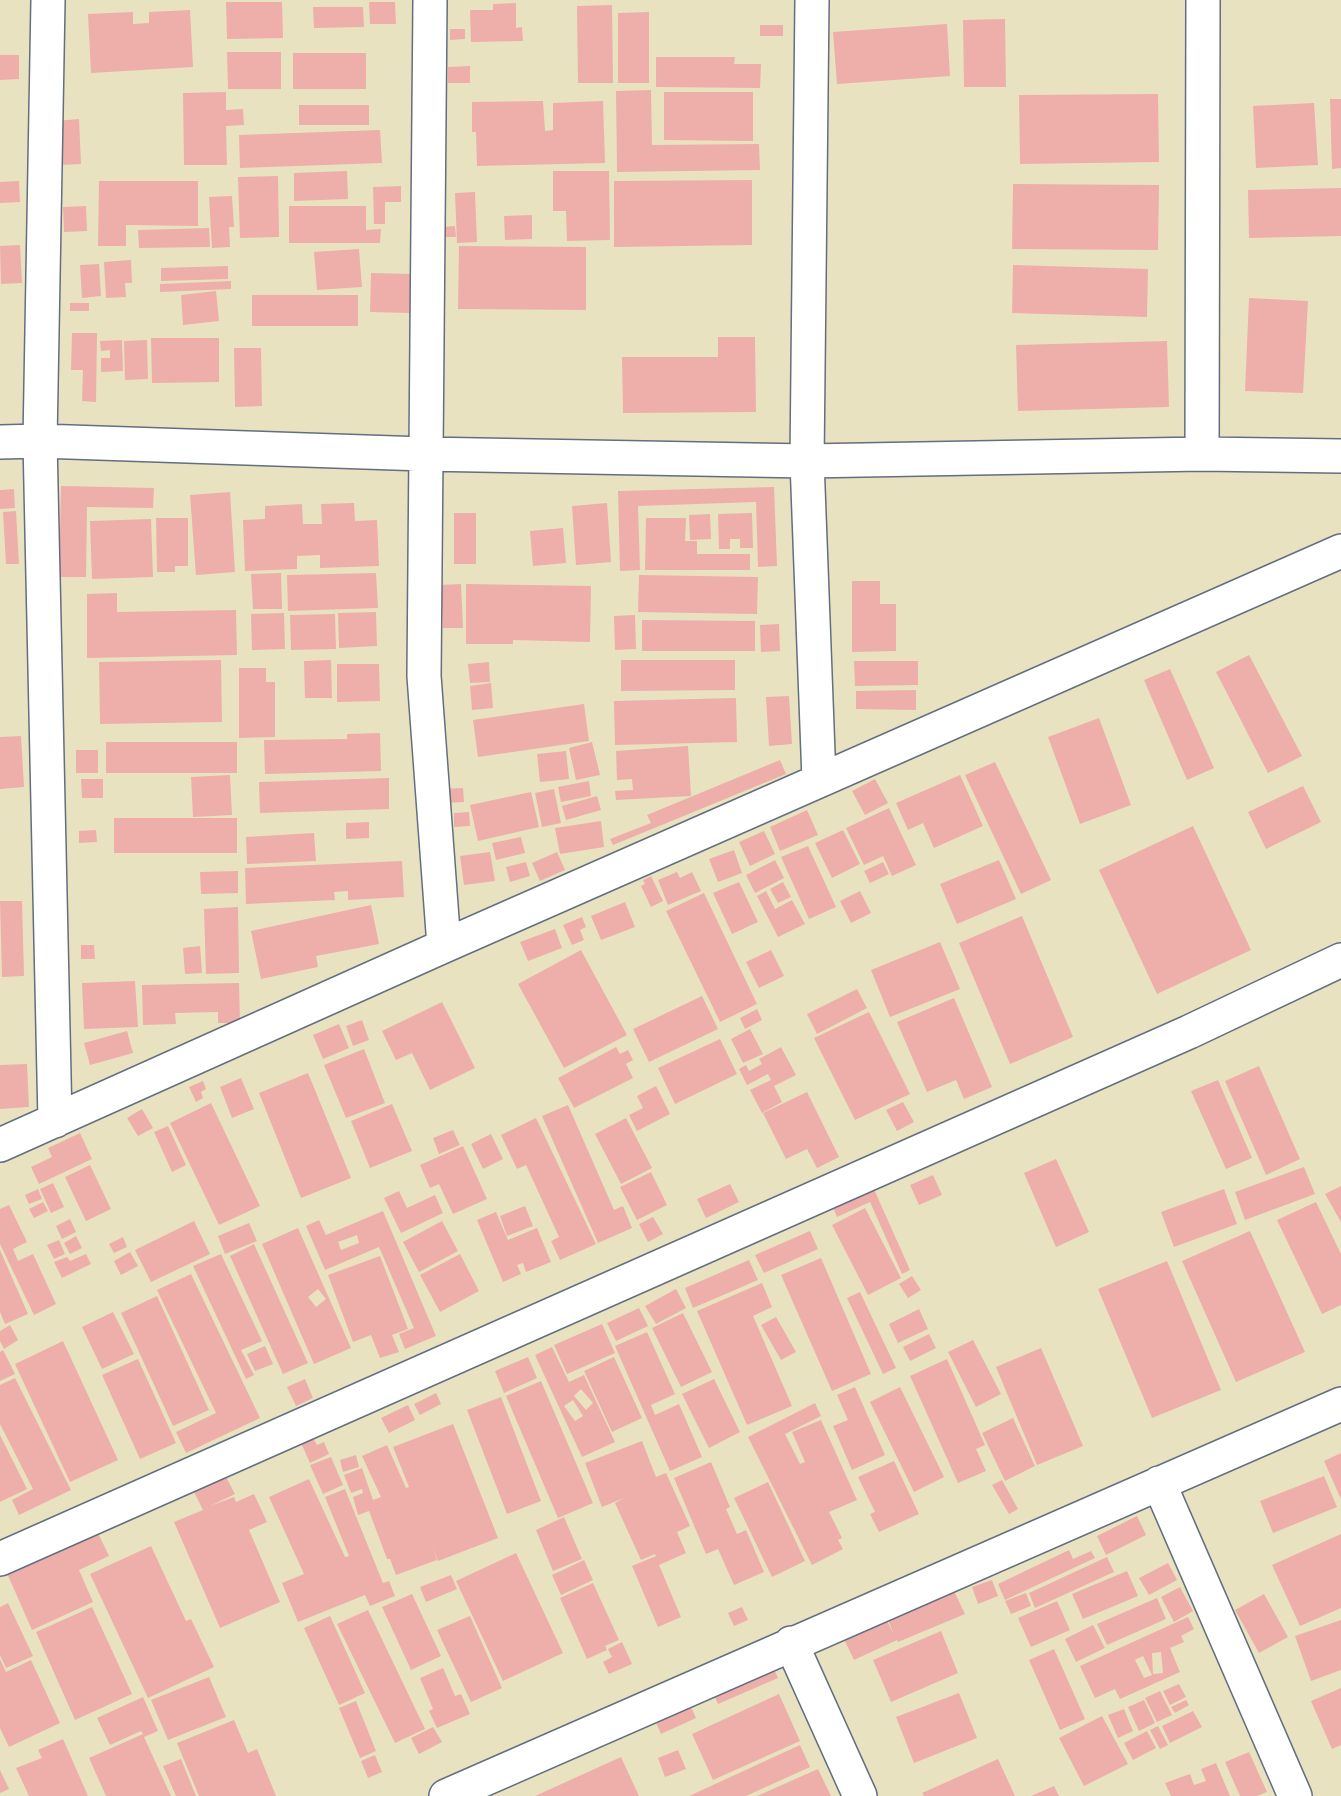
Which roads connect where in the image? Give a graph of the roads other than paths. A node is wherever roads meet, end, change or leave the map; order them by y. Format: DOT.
graph roads {
  1 [pos="48,0"];
  2 [pos="430,0"];
  3 [pos="812,0"];
  4 [pos="1203,0"];
  5 [pos="40,441"];
  6 [pos="0,442"];
  7 [pos="424,454"];
  8 [pos="1202,454"];
  9 [pos="1341,456"];
  10 [pos="807,461"];
  11 [pos="1341,551"];
  12 [pos="819,780"];
  13 [pos="444,946"];
  14 [pos="1341,960"];
  15 [pos="55,1121"];
  16 [pos="0,1145"];
  17 [pos="1341,1404"];
  18 [pos="1159,1483"];
  19 [pos="0,1559"];
  20 [pos="791,1643"];
  21 [pos="466,1792"];
  22 [pos="860,1796"];
  23 [pos="1295,1796"];
  1 -- 5 [label="street"];
  2 -- 7 [label="street"];
  3 -- 10 [label="street"];
  4 -- 8 [label="street"];
  5 -- 6 [label="street"];
  5 -- 7 [label="street"];
  5 -- 15 [label="street"];
  7 -- 10 [label="street"];
  7 -- 13 [label="street"];
  8 -- 9 [label="street"];
  8 -- 10 [label="street"];
  10 -- 12 [label="street"];
  11 -- 12 [label="street"];
  12 -- 13 [label="street"];
  13 -- 15 [label="street"];
  14 -- 19 [label="street"];
  15 -- 16 [label="street"];
  17 -- 18 [label="street"];
  18 -- 20 [label="street"];
  18 -- 23 [label="street"];
  20 -- 21 [label="street"];
  20 -- 22 [label="street"];
}
